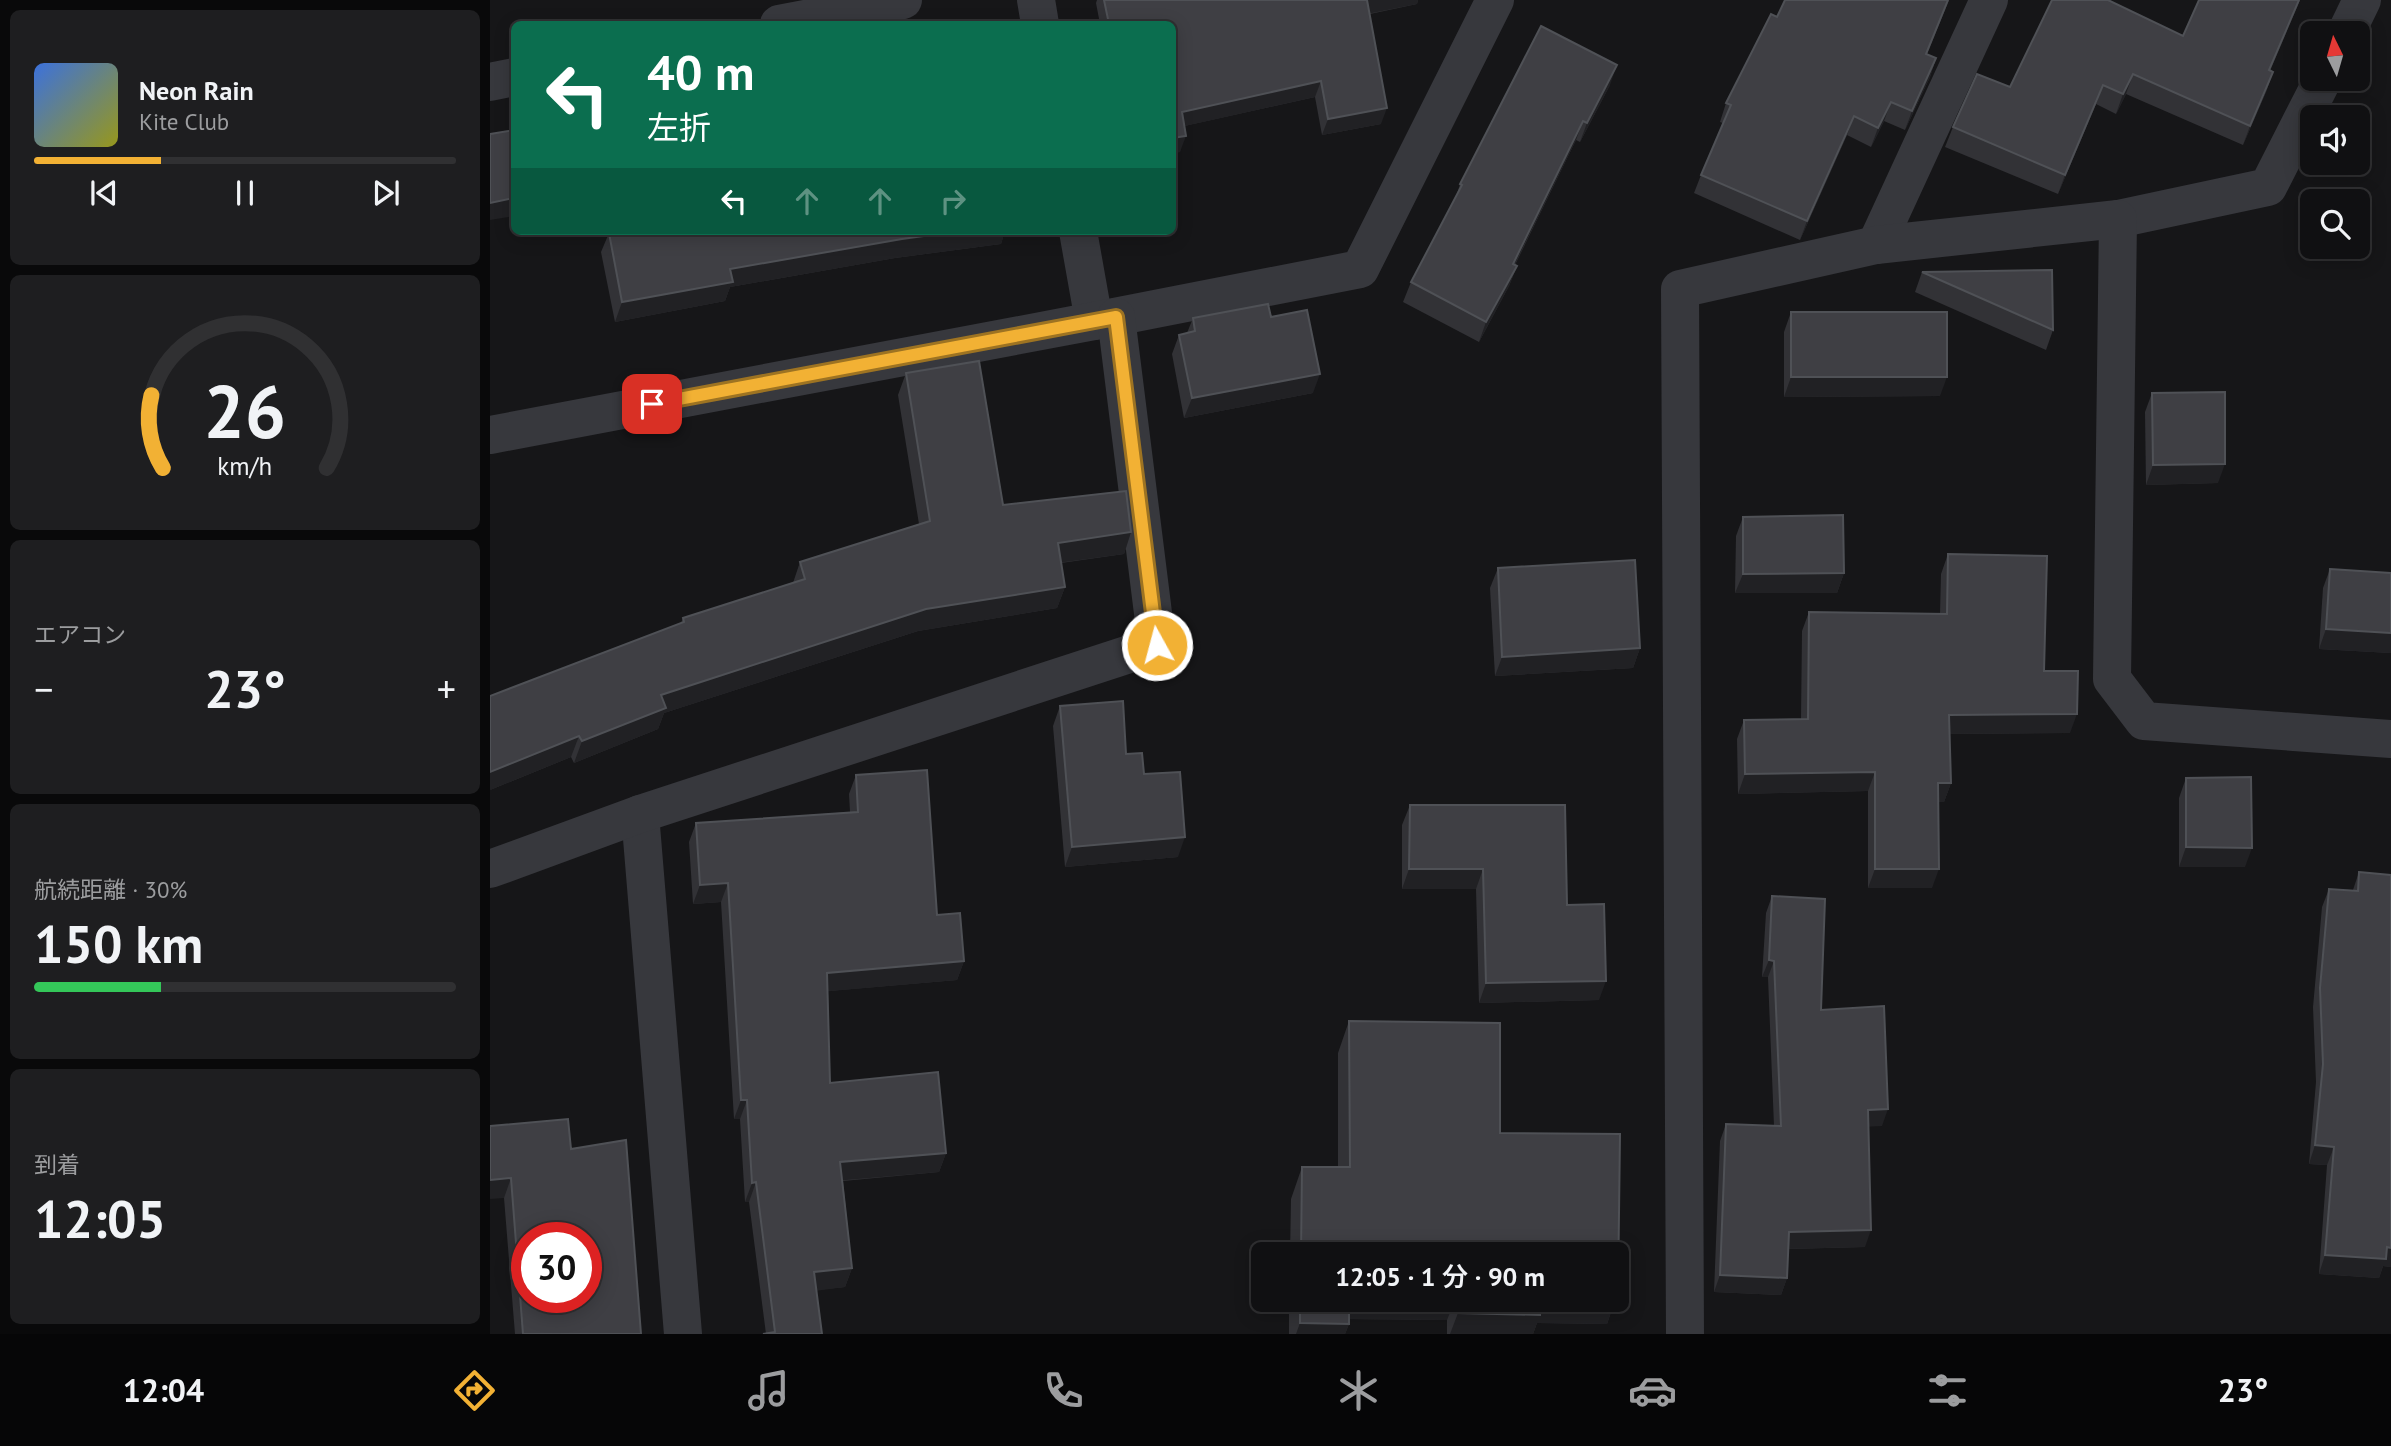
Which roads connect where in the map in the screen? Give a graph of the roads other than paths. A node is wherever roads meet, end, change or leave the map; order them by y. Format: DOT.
graph roads {
  1 [pos="903,0"];
  2 [pos="1036,0"];
  3 [pos="1495,0"];
  4 [pos="1989,0"];
  5 [pos="2362,0"];
  6 [pos="794,21"];
  7 [pos="1040,21"];
  8 [pos="2352,21"];
  9 [pos="511,78"];
  10 [pos="490,82"];
  11 [pos="2317,91"];
  12 [pos="2118,219"];
  13 [pos="1079,235"];
  14 [pos="1876,245"];
  15 [pos="1105,319"];
  16 [pos="490,435"];
  17 [pos="2391,739"];
  18 [pos="639,814"];
  19 [pos="490,869"];
  20 [pos="683,1334"];
  21 [pos="1685,1334"];
  1 -- 6 [label="street"];
  2 -- 7 [label="street"];
  3 -- 15 [label="street"];
  4 -- 14 [label="street"];
  5 -- 8 [label="street"];
  9 -- 10 [label="street"];
  11 -- 12 [label="street"];
  12 -- 14 [label="street"];
  12 -- 17 [label="street"];
  13 -- 15 [label="street"];
  14 -- 21 [label="street"];
  15 -- 16 [label="street"];
  15 -- 18 [label="street"];
  18 -- 19 [label="street"];
  18 -- 20 [label="street"];
}
